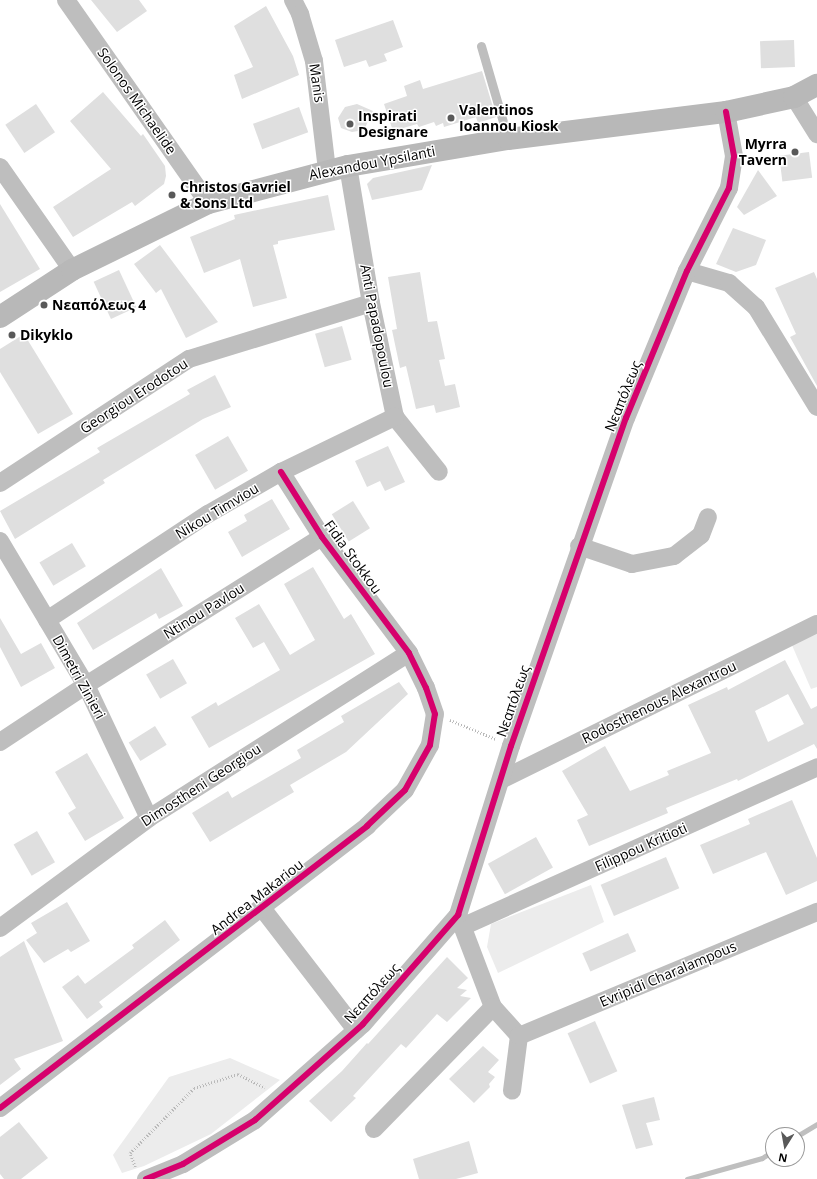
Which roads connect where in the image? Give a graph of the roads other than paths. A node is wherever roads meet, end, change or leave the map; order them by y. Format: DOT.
graph roads {
  1 [pos="66,0"];
  2 [pos="293,0"];
  3 [pos="481,46"];
  4 [pos="817,85"];
  5 [pos="794,97"];
  6 [pos="726,112"];
  7 [pos="817,134"];
  8 [pos="508,139"];
  9 [pos="0,167"];
  10 [pos="338,168"];
  11 [pos="208,203"];
  12 [pos="72,270"];
  13 [pos="687,271"];
  14 [pos="371,304"];
  15 [pos="0,317"];
  16 [pos="817,407"];
  17 [pos="395,417"];
  18 [pos="281,472"];
  19 [pos="439,472"];
  20 [pos="0,483"];
  21 [pos="708,517"];
  22 [pos="322,537"];
  23 [pos="0,541"];
  24 [pos="579,546"];
  25 [pos="47,620"];
  26 [pos="817,624"];
  27 [pos="409,653"];
  28 [pos="86,685"];
  29 [pos="0,742"];
  30 [pos="817,767"];
  31 [pos="501,780"];
  32 [pos="149,818"];
  33 [pos="262,908"];
  34 [pos="817,912"];
  35 [pos="461,920"];
  36 [pos="0,928"];
  37 [pos="493,1007"];
  38 [pos="356,1030"];
  39 [pos="519,1036"];
  40 [pos="512,1091"];
  41 [pos="0,1108"];
  42 [pos="374,1129"];
  43 [pos="142,1176"];
  1 -- 11 [label="street, Solonos Michaelide"];
  2 -- 10 [label="street, Manis"];
  3 -- 8 [label="lane"];
  4 -- 5 [label="main road, Alexandou Ypsilanti"];
  5 -- 6 [label="main road, Alexandou Ypsilanti"];
  5 -- 7 [label="street"];
  6 -- 8 [label="main road, Alexandou Ypsilanti"];
  6 -- 13 [label="street, Νεαπόλεως"];
  8 -- 10 [label="main road, Alexandou Ypsilanti"];
  9 -- 12 [label="street"];
  10 -- 11 [label="main road, Alexandou Ypsilanti"];
  10 -- 14 [label="street, Anti Papadopoulou"];
  11 -- 12 [label="main road, Alexandou Ypsilanti"];
  12 -- 15 [label="main road, Alexandou Ypsilanti"];
  13 -- 16 [label="street"];
  13 -- 24 [label="street, Νεαπόλεως"];
  14 -- 17 [label="street, Anti Papadopoulou"];
  14 -- 20 [label="street, Georgiou Erodotou"];
  17 -- 18 [label="street, Nikou Timviou"];
  17 -- 19 [label="street, Anti Papadopoulou"];
  18 -- 22 [label="street, Fidia Stokkou"];
  18 -- 25 [label="street, Nikou Timviou"];
  21 -- 24 [label="street"];
  22 -- 27 [label="street, Fidia Stokkou"];
  22 -- 28 [label="street, Ntinou Pavlou"];
  23 -- 25 [label="street, Dimetri Zinieri"];
  24 -- 31 [label="street, Νεαπόλεως"];
  25 -- 28 [label="street, Dimetri Zinieri"];
  26 -- 31 [label="street, Rodosthenous Alexantrou"];
  27 -- 32 [label="street, Dimostheni Georgiou"];
  27 -- 33 [label="street, Andrea Makariou"];
  28 -- 29 [label="street, Ntinou Pavlou"];
  28 -- 32 [label="street, Dimetri Zinieri"];
  30 -- 35 [label="street, Filippou Kritioti"];
  31 -- 35 [label="street, Νεαπόλεως"];
  32 -- 36 [label="street, Dimostheni Georgiou"];
  33 -- 38 [label="street"];
  33 -- 41 [label="street, Andrea Makariou"];
  34 -- 39 [label="street, Evripidi Charalampous"];
  35 -- 37 [label="street"];
  35 -- 38 [label="street, Νεαπόλεως"];
  37 -- 39 [label="street"];
  37 -- 42 [label="street"];
  38 -- 43 [label="street, Νεαπόλεως"];
  39 -- 40 [label="street"];
}
